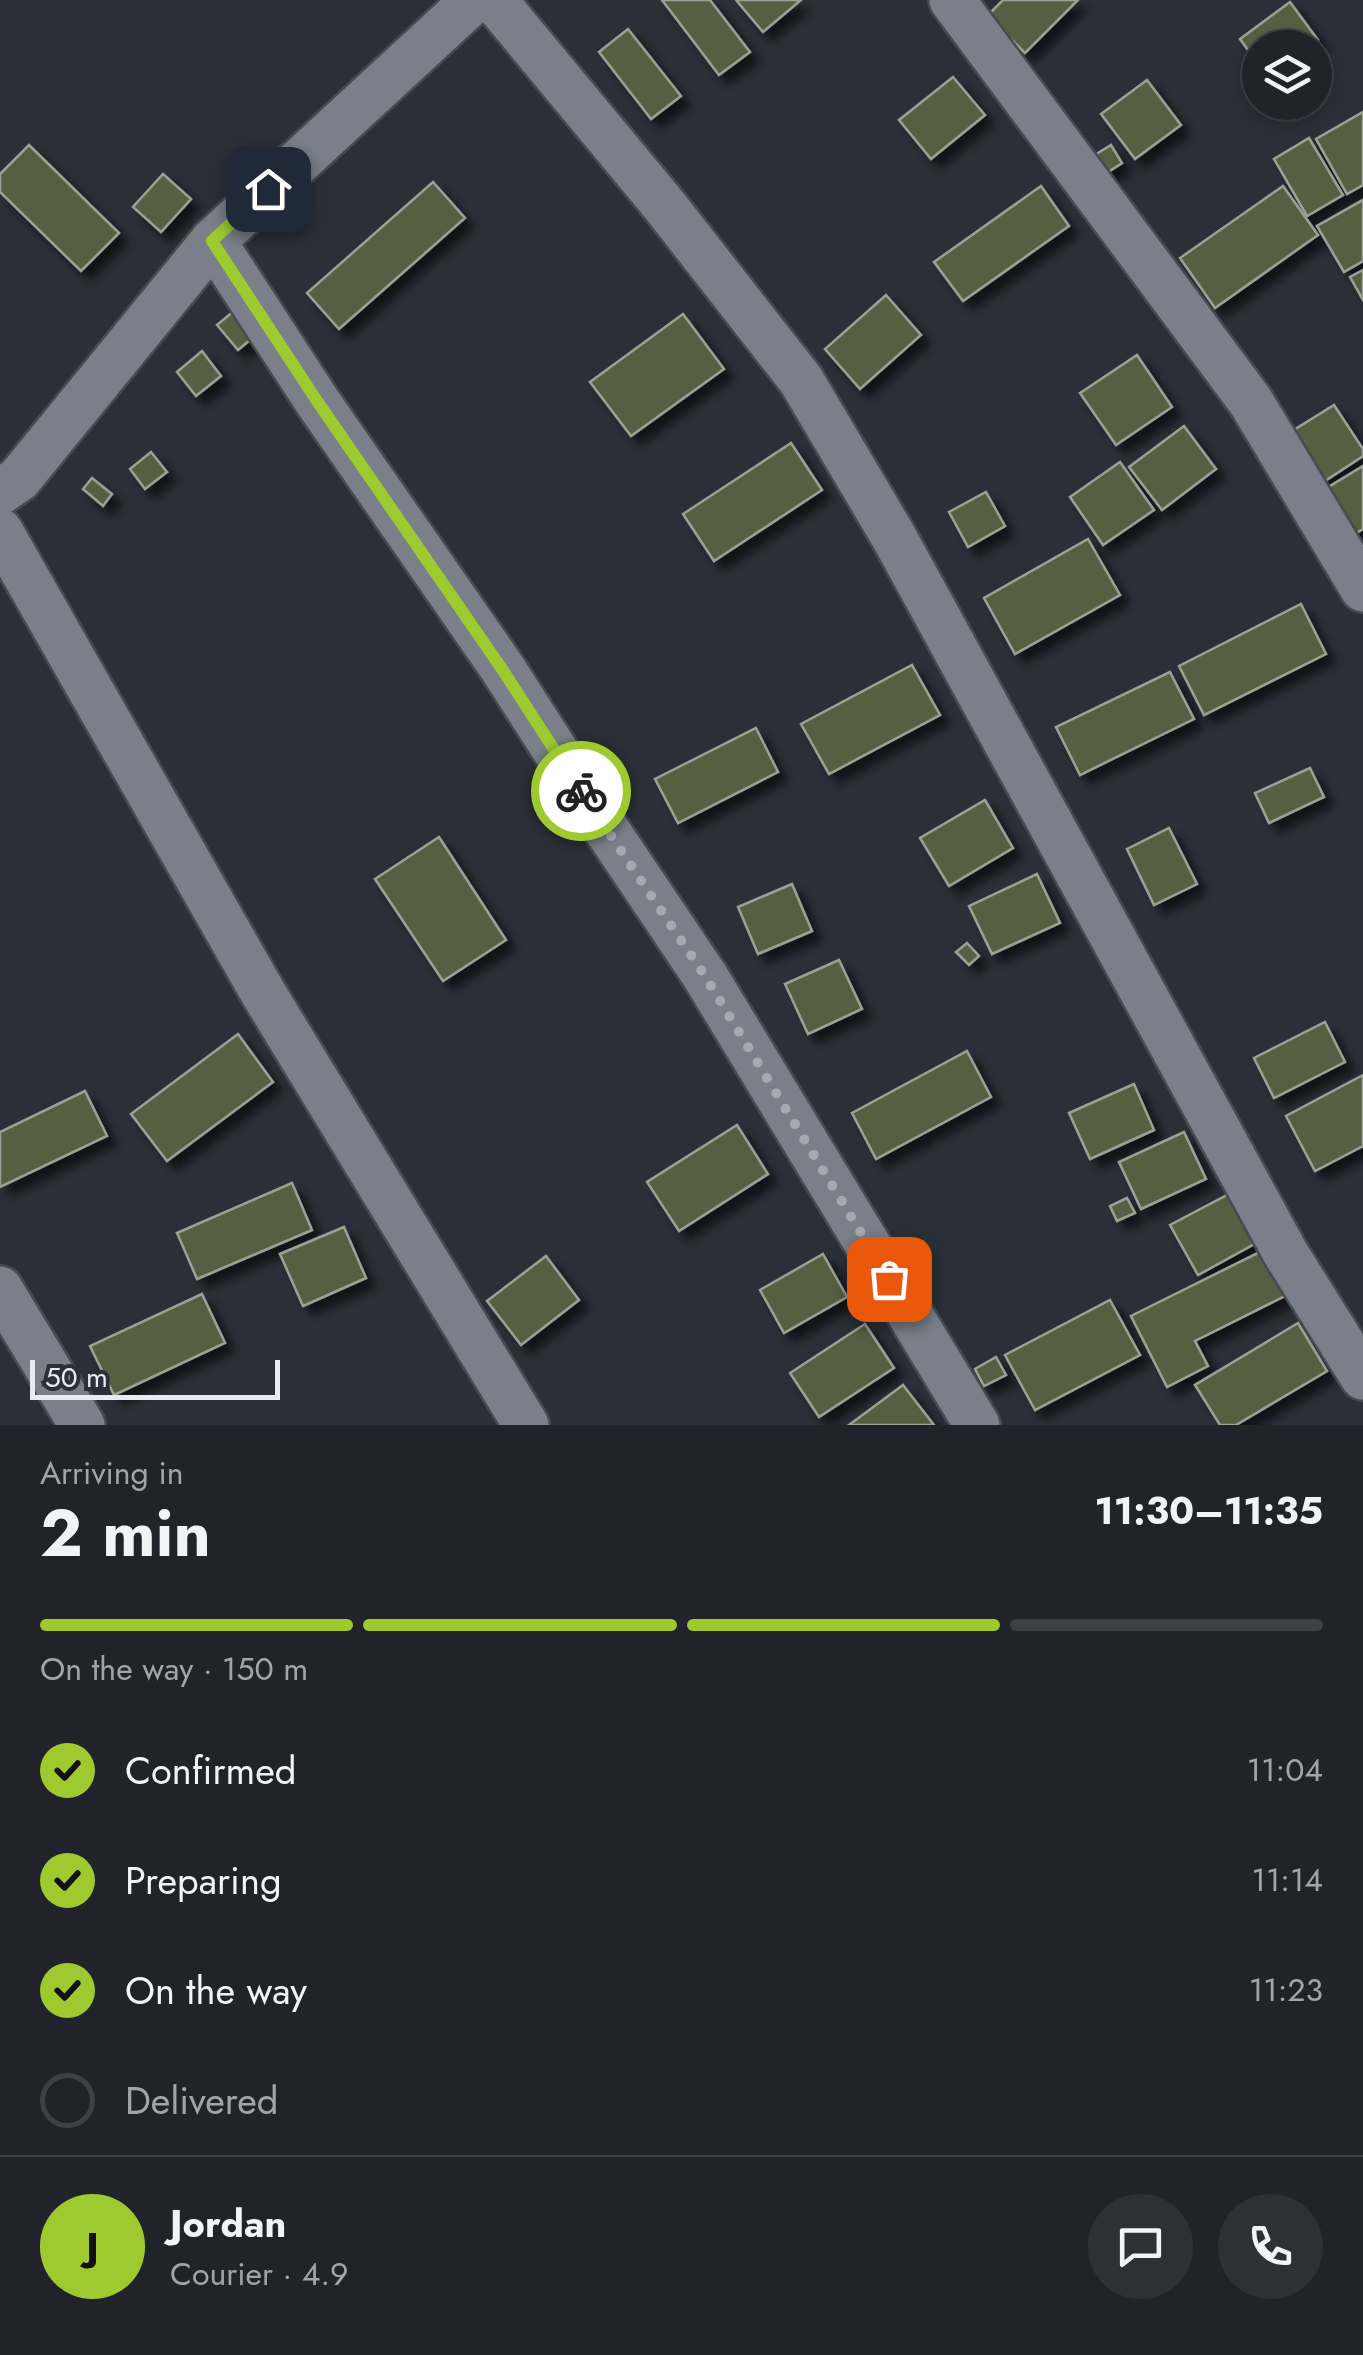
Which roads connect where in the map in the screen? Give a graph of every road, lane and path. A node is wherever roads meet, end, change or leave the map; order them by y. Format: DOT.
graph roads {
  1 [pos="952,0"];
  2 [pos="472,2"];
  3 [pos="212,241"];
  4 [pos="6,475"];
  5 [pos="0,531"];
  6 [pos="1363,589"];
  7 [pos="0,1288"];
  8 [pos="1363,1377"];
  9 [pos="82,1425"];
  10 [pos="526,1425"];
  11 [pos="977,1425"];
  1 -- 6 [label="street"];
  2 -- 3 [label="street"];
  2 -- 8 [label="street"];
  3 -- 4 [label="street"];
  3 -- 11 [label="street"];
  5 -- 10 [label="street"];
  7 -- 9 [label="street"];
}
